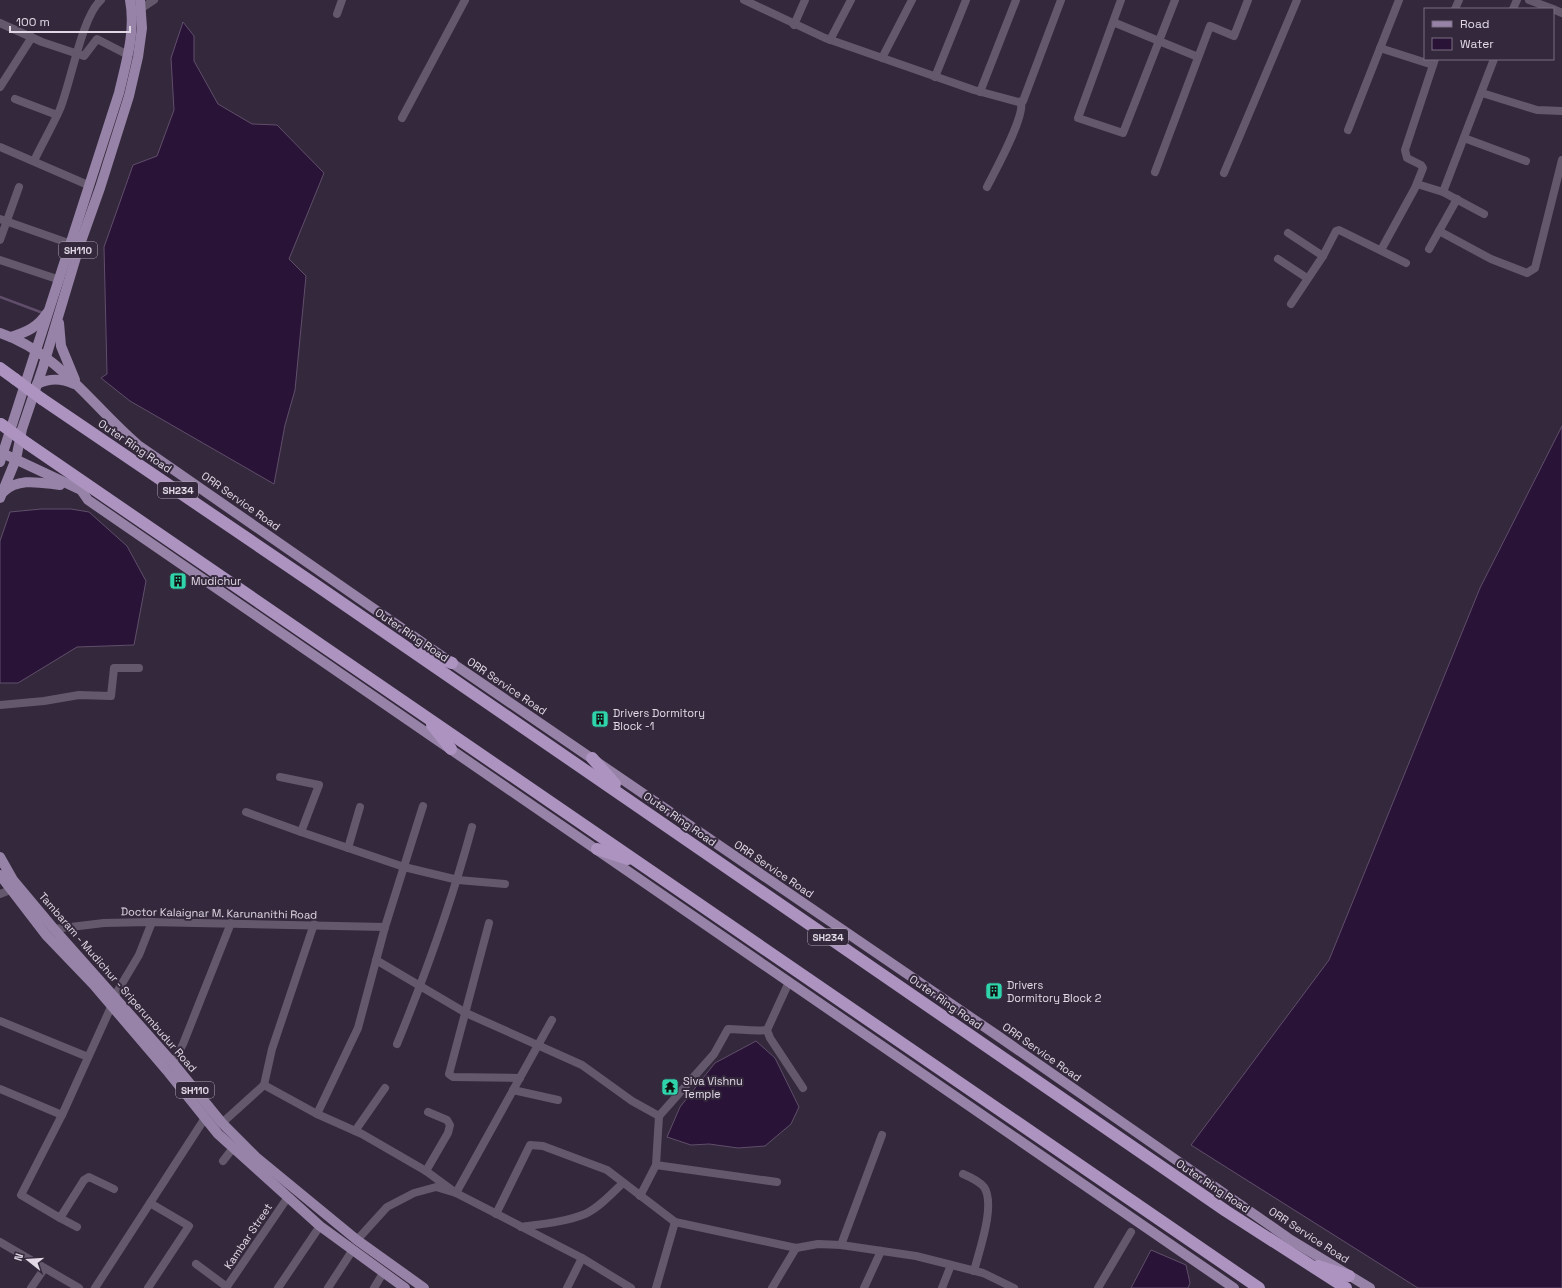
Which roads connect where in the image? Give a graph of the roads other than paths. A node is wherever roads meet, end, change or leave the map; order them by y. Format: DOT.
graph roads {
  1 [pos="101,0"];
  2 [pos="154,0"];
  3 [pos="342,0"];
  4 [pos="465,0"];
  5 [pos="805,0"];
  6 [pos="851,0"];
  7 [pos="912,0"];
  8 [pos="966,0"];
  9 [pos="1016,0"];
  10 [pos="1061,0"];
  11 [pos="1121,0"];
  12 [pos="1175,0"];
  13 [pos="1248,0"];
  14 [pos="1297,0"];
  15 [pos="1399,0"];
  16 [pos="748,1"];
  17 [pos="1532,1"];
  18 [pos="141,4"];
  19 [pos="131,5"];
  20 [pos="1550,8"];
  21 [pos="337,14"];
  22 [pos="1113,22"];
  23 [pos="0,23"];
  24 [pos="794,25"];
  25 [pos="32,37"];
  26 [pos="830,40"];
  27 [pos="1159,41"];
  28 [pos="1380,48"];
  29 [pos="77,54"];
  30 [pos="128,55"];
  31 [pos="1198,57"];
  32 [pos="882,58"];
  33 [pos="1424,59"];
  34 [pos="1494,60"];
  35 [pos="1434,62"];
  36 [pos="935,77"];
  37 [pos="0,87"];
  38 [pos="980,92"];
  39 [pos="1482,93"];
  40 [pos="15,99"];
  41 [pos="1021,102"];
  42 [pos="1562,111"];
  43 [pos="57,114"];
  44 [pos="402,118"];
  45 [pos="1348,130"];
  46 [pos="1464,138"];
  47 [pos="0,147"];
  48 [pos="1562,160"];
  49 [pos="34,161"];
  50 [pos="1526,161"];
  51 [pos="1155,172"];
  52 [pos="1224,173"];
  53 [pos="88,184"];
  54 [pos="1417,184"];
  55 [pos="19,187"];
  56 [pos="987,187"];
  57 [pos="1443,192"];
  58 [pos="1457,199"];
  59 [pos="1484,214"];
  60 [pos="3,220"];
  61 [pos="1439,231"];
  62 [pos="1288,233"];
  63 [pos="0,240"];
  64 [pos="74,245"];
  65 [pos="1429,248"];
  66 [pos="1381,250"];
  67 [pos="1322,256"];
  68 [pos="1278,259"];
  69 [pos="0,260"];
  70 [pos="1406,263"];
  71 [pos="1306,278"];
  72 [pos="60,280"];
  73 [pos="1291,304"];
  74 [pos="56,308"];
  75 [pos="0,333"];
  76 [pos="12,336"];
  77 [pos="37,351"];
  78 [pos="46,358"];
  79 [pos="0,368"];
  80 [pos="37,384"];
  81 [pos="79,387"];
  82 [pos="0,424"];
  83 [pos="1,456"];
  84 [pos="16,459"];
  85 [pos="68,485"];
  86 [pos="1,496"];
  87 [pos="404,646"];
  88 [pos="452,663"];
  89 [pos="139,668"];
  90 [pos="0,705"];
  91 [pos="423,714"];
  92 [pos="451,749"];
  93 [pos="592,758"];
  94 [pos="280,777"];
  95 [pos="627,798"];
  96 [pos="423,806"];
  97 [pos="360,807"];
  98 [pos="246,812"];
  99 [pos="472,827"];
  100 [pos="302,832"];
  101 [pos="348,848"];
  102 [pos="597,849"];
  103 [pos="0,858"];
  104 [pos="640,864"];
  105 [pos="404,867"];
  106 [pos="0,875"];
  107 [pos="458,880"];
  108 [pos="505,884"];
  109 [pos="10,890"];
  110 [pos="0,894"];
  111 [pos="152,922"];
  112 [pos="231,923"];
  113 [pos="489,923"];
  114 [pos="314,924"];
  115 [pos="385,927"];
  116 [pos="50,932"];
  117 [pos="376,960"];
  118 [pos="789,982"];
  119 [pos="420,986"];
  120 [pos="114,996"];
  121 [pos="111,1007"];
  122 [pos="466,1013"];
  123 [pos="552,1020"];
  124 [pos="0,1021"];
  125 [pos="767,1030"];
  126 [pos="397,1044"];
  127 [pos="538,1045"];
  128 [pos="88,1057"];
  129 [pos="173,1063"];
  130 [pos="520,1078"];
  131 [pos="264,1085"];
  132 [pos="385,1088"];
  133 [pos="803,1088"];
  134 [pos="0,1089"];
  135 [pos="513,1090"];
  136 [pos="558,1100"];
  137 [pos="428,1112"];
  138 [pos="317,1114"];
  139 [pos="62,1115"];
  140 [pos="659,1116"];
  141 [pos="205,1118"];
  142 [pos="222,1123"];
  143 [pos="355,1131"];
  144 [pos="882,1135"];
  145 [pos="233,1148"];
  146 [pos="223,1161"];
  147 [pos="656,1165"];
  148 [pos="426,1171"];
  149 [pos="963,1174"];
  150 [pos="623,1182"];
  151 [pos="777,1182"];
  152 [pos="114,1189"];
  153 [pos="456,1193"];
  154 [pos="640,1196"];
  155 [pos="288,1197"];
  156 [pos="150,1203"];
  157 [pos="496,1214"];
  158 [pos="60,1218"];
  159 [pos="675,1222"];
  160 [pos="320,1226"];
  161 [pos="77,1227"];
  162 [pos="521,1227"];
  163 [pos="1131,1232"];
  164 [pos="357,1240"];
  165 [pos="0,1242"];
  166 [pos="841,1245"];
  167 [pos="796,1248"];
  168 [pos="352,1251"];
  169 [pos="881,1251"];
  170 [pos="582,1258"];
  171 [pos="1302,1261"];
  172 [pos="196,1264"];
  173 [pos="951,1265"];
  174 [pos="44,1269"];
  175 [pos="974,1271"];
  176 [pos="383,1273"];
  177 [pos="1349,1276"];
  178 [pos="1004,1286"];
  179 [pos="227,1287"];
  180 [pos="31,1288"];
  181 [pos="79,1288"];
  182 [pos="95,1288"];
  183 [pos="148,1288"];
  184 [pos="278,1288"];
  185 [pos="328,1288"];
  186 [pos="374,1288"];
  187 [pos="404,1288"];
  188 [pos="424,1288"];
  189 [pos="567,1288"];
  190 [pos="631,1288"];
  191 [pos="656,1288"];
  192 [pos="772,1288"];
  193 [pos="864,1288"];
  194 [pos="942,1288"];
  195 [pos="1014,1288"];
  196 [pos="1098,1288"];
  197 [pos="1234,1288"];
  198 [pos="1259,1288"];
  199 [pos="1346,1288"];
  200 [pos="1370,1288"];
  1 -- 29 [label="street"];
  2 -- 18 [label="street"];
  3 -- 21 [label="street"];
  4 -- 44 [label="street"];
  5 -- 24 [label="street"];
  6 -- 26 [label="street"];
  7 -- 32 [label="street"];
  8 -- 36 [label="street"];
  9 -- 38 [label="street"];
  10 -- 41 [label="street"];
  11 -- 22 [label="street"];
  12 -- 27 [label="street"];
  13 -- 31 [label="street"];
  14 -- 52 [label="street"];
  15 -- 28 [label="street"];
  16 -- 24 [label="street"];
  17 -- 20 [label="street"];
  18 -- 19 [label="street"];
  18 -- 64 [label="main road, SH110"];
  19 -- 30 [label="main road, SH110"];
  22 -- 27 [label="street"];
  22 -- 27 [label="street"];
  23 -- 25 [label="street"];
  24 -- 26 [label="street"];
  25 -- 29 [label="street"];
  25 -- 37 [label="street"];
  26 -- 32 [label="street"];
  27 -- 31 [label="street"];
  28 -- 33 [label="street"];
  28 -- 45 [label="street"];
  29 -- 30 [label="street"];
  29 -- 43 [label="street"];
  30 -- 53 [label="main road, SH110"];
  31 -- 51 [label="street"];
  32 -- 36 [label="street"];
  34 -- 39 [label="street"];
  35 -- 54 [label="street"];
  36 -- 38 [label="street"];
  38 -- 41 [label="street"];
  39 -- 42 [label="street"];
  39 -- 46 [label="street"];
  40 -- 43 [label="street"];
  41 -- 56 [label="street"];
  43 -- 49 [label="street"];
  46 -- 50 [label="street"];
  46 -- 57 [label="street"];
  47 -- 49 [label="street"];
  48 -- 61 [label="street"];
  49 -- 53 [label="street"];
  53 -- 64 [label="main road, SH110"];
  54 -- 57 [label="street"];
  54 -- 66 [label="street"];
  55 -- 60 [label="street"];
  57 -- 58 [label="street"];
  58 -- 59 [label="street"];
  58 -- 61 [label="street"];
  60 -- 63 [label="street"];
  60 -- 64 [label="street"];
  61 -- 65 [label="street"];
  62 -- 67 [label="street"];
  64 -- 72 [label="main road, SH110"];
  64 -- 74 [label="main road, SH110"];
  66 -- 67 [label="street"];
  66 -- 70 [label="street"];
  67 -- 71 [label="street"];
  68 -- 71 [label="street"];
  69 -- 72 [label="street"];
  71 -- 73 [label="street"];
  72 -- 74 [label="main road, SH110"];
  74 -- 76 [label="main road"];
  74 -- 77 [label="main road, SH110"];
  74 -- 78 [label="main road, SH110"];
  74 -- 81 [label="main road"];
  75 -- 76 [label="main road, ORR Service Road"];
  76 -- 77 [label="main road, ORR Service Road"];
  77 -- 78 [label="main road, ORR Service Road"];
  77 -- 83 [label="main road, SH110"];
  78 -- 80 [label="main road, SH110"];
  78 -- 81 [label="main road, ORR Service Road"];
  79 -- 87 [label="highway, Outer Ring Road / SH234, bridge"];
  80 -- 81 [label="main road"];
  80 -- 84 [label="main road, SH110"];
  81 -- 88 [label="main road, ORR Service Road"];
  82 -- 91 [label="highway, bridge"];
  83 -- 84 [label="main road"];
  84 -- 85 [label="main road"];
  84 -- 86 [label="main road, SH110"];
  85 -- 86 [label="main road"];
  85 -- 92 [label="main road"];
  87 -- 88 [label="highway"];
  87 -- 95 [label="highway, Outer Ring Road / SH234"];
  88 -- 93 [label="main road, ORR Service Road"];
  89 -- 90 [label="street"];
  91 -- 92 [label="highway"];
  91 -- 104 [label="highway"];
  92 -- 102 [label="main road"];
  93 -- 95 [label="highway"];
  93 -- 177 [label="main road, ORR Service Road"];
  94 -- 100 [label="street"];
  95 -- 171 [label="highway, Outer Ring Road / SH234"];
  96 -- 105 [label="street"];
  97 -- 101 [label="street"];
  98 -- 100 [label="street"];
  99 -- 107 [label="street"];
  100 -- 101 [label="street"];
  101 -- 105 [label="street"];
  102 -- 104 [label="highway"];
  102 -- 118 [label="main road"];
  103 -- 116 [label="main road, Tambaram - Mudichur - Sriperumbudur Road / SH110"];
  104 -- 198 [label="highway"];
  105 -- 107 [label="street"];
  105 -- 115 [label="street"];
  106 -- 109 [label="main road, Tambaram - Mudichur - Sriperumbudur Road / SH110"];
  107 -- 108 [label="street"];
  107 -- 119 [label="street"];
  109 -- 110 [label="street"];
  109 -- 116 [label="main road, Tambaram - Mudichur - Sriperumbudur Road / SH110"];
  111 -- 112 [label="street, Doctor Kalaignar M. Karunanithi Road"];
  111 -- 116 [label="street, Doctor Kalaignar M. Karunanithi Road"];
  111 -- 120 [label="street"];
  112 -- 114 [label="street, Doctor Kalaignar M. Karunanithi Road"];
  112 -- 129 [label="street"];
  113 -- 122 [label="street"];
  114 -- 115 [label="street, Doctor Kalaignar M. Karunanithi Road"];
  114 -- 131 [label="street"];
  115 -- 117 [label="street"];
  116 -- 120 [label="main road, Tambaram - Mudichur - Sriperumbudur Road / SH110"];
  116 -- 121 [label="main road, Tambaram - Mudichur - Sriperumbudur Road / SH110"];
  117 -- 119 [label="street"];
  117 -- 138 [label="street"];
  118 -- 125 [label="street"];
  118 -- 197 [label="main road"];
  119 -- 122 [label="street"];
  119 -- 126 [label="street"];
  120 -- 129 [label="main road, Tambaram - Mudichur - Sriperumbudur Road / SH110"];
  121 -- 128 [label="street"];
  121 -- 141 [label="main road, Tambaram - Mudichur - Sriperumbudur Road / SH110"];
  122 -- 127 [label="street"];
  122 -- 130 [label="street"];
  123 -- 127 [label="street"];
  124 -- 128 [label="street"];
  125 -- 133 [label="street"];
  125 -- 140 [label="street"];
  127 -- 130 [label="street"];
  127 -- 140 [label="street"];
  128 -- 139 [label="street"];
  129 -- 142 [label="main road, Tambaram - Mudichur - Sriperumbudur Road / SH110"];
  130 -- 135 [label="street"];
  131 -- 138 [label="street"];
  131 -- 142 [label="street"];
  132 -- 143 [label="street"];
  134 -- 139 [label="street"];
  135 -- 136 [label="street"];
  135 -- 153 [label="street"];
  137 -- 148 [label="street"];
  138 -- 143 [label="street"];
  139 -- 158 [label="street"];
  140 -- 147 [label="street"];
  141 -- 145 [label="main road, Tambaram - Mudichur - Sriperumbudur Road / SH110"];
  141 -- 156 [label="street"];
  142 -- 164 [label="main road, Tambaram - Mudichur - Sriperumbudur Road / SH110"];
  143 -- 148 [label="street"];
  144 -- 166 [label="street"];
  145 -- 146 [label="street"];
  145 -- 155 [label="main road, Tambaram - Mudichur - Sriperumbudur Road / SH110"];
  147 -- 151 [label="street"];
  147 -- 154 [label="street"];
  148 -- 153 [label="street"];
  149 -- 175 [label="street"];
  150 -- 154 [label="street"];
  150 -- 157 [label="street"];
  150 -- 162 [label="street"];
  152 -- 158 [label="street"];
  153 -- 157 [label="street"];
  153 -- 164 [label="street"];
  154 -- 159 [label="street"];
  155 -- 160 [label="main road, Tambaram - Mudichur - Sriperumbudur Road / SH110"];
  155 -- 179 [label="street, Kambar Street"];
  156 -- 182 [label="street"];
  156 -- 183 [label="street"];
  157 -- 162 [label="street"];
  158 -- 161 [label="street"];
  159 -- 167 [label="street"];
  159 -- 191 [label="street"];
  160 -- 168 [label="main road, Tambaram - Mudichur - Sriperumbudur Road / SH110"];
  160 -- 184 [label="street"];
  162 -- 170 [label="street"];
  163 -- 196 [label="street"];
  164 -- 168 [label="main road"];
  164 -- 188 [label="main road, Tambaram - Mudichur - Sriperumbudur Road / SH110"];
  165 -- 174 [label="street"];
  166 -- 167 [label="street"];
  166 -- 169 [label="street"];
  167 -- 192 [label="street"];
  168 -- 176 [label="main road, Tambaram - Mudichur - Sriperumbudur Road / SH110"];
  168 -- 185 [label="street"];
  169 -- 173 [label="street"];
  169 -- 193 [label="street"];
  170 -- 189 [label="street"];
  170 -- 190 [label="street"];
  171 -- 177 [label="highway"];
  171 -- 199 [label="highway, Outer Ring Road / SH234"];
  172 -- 179 [label="street"];
  173 -- 175 [label="street"];
  173 -- 194 [label="street"];
  174 -- 180 [label="street"];
  174 -- 181 [label="street"];
  175 -- 178 [label="street"];
  176 -- 186 [label="street"];
  176 -- 187 [label="main road, Tambaram - Mudichur - Sriperumbudur Road / SH110"];
  177 -- 200 [label="main road, ORR Service Road"];
  178 -- 195 [label="street"];
}
